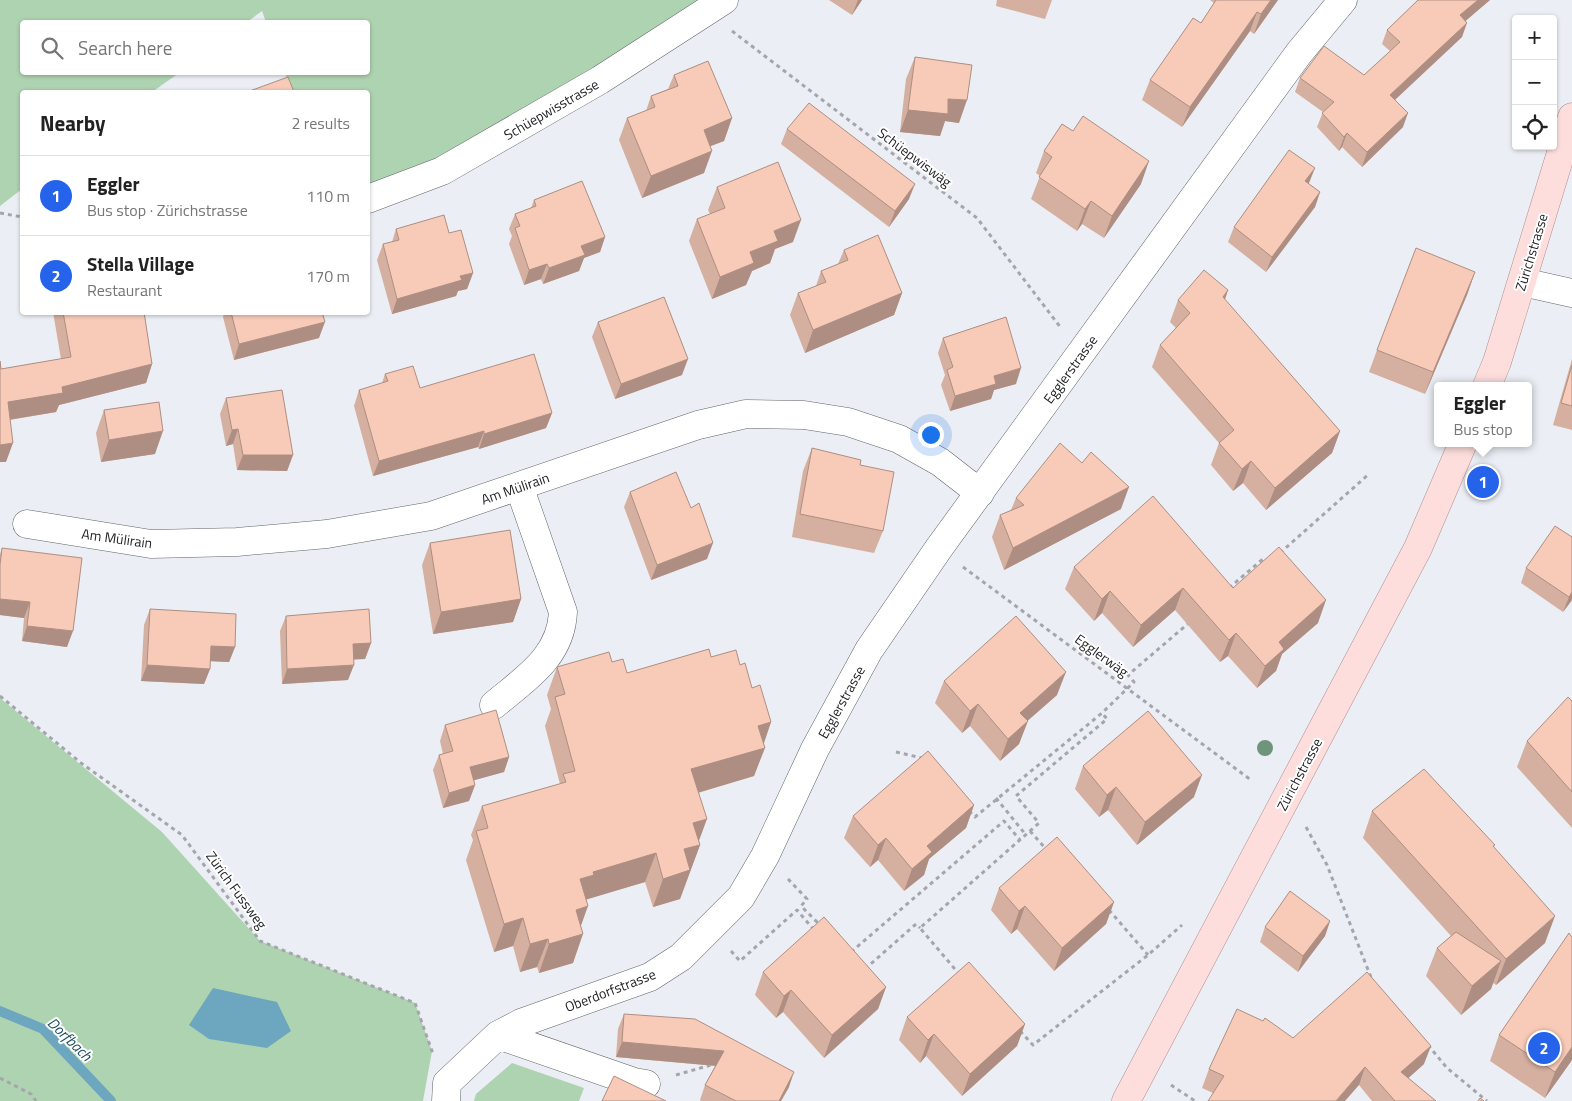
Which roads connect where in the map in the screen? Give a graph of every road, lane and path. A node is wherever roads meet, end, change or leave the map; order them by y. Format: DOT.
graph roads {
  1 [pos="1343,0"];
  2 [pos="721,3"];
  3 [pos="1572,117"];
  4 [pos="370,198"];
  5 [pos="0,213"];
  6 [pos="20,217"];
  7 [pos="1522,282"];
  8 [pos="1572,293"];
  9 [pos="1081,354"];
  10 [pos="1489,382"];
  11 [pos="1461,447"];
  12 [pos="1369,474"];
  13 [pos="519,486"];
  14 [pos="980,493"];
  15 [pos="26,524"];
  16 [pos="939,548"];
  17 [pos="1277,556"];
  18 [pos="1270,562"];
  19 [pos="1221,582"];
  20 [pos="1192,620"];
  21 [pos="1128,688"];
  22 [pos="0,696"];
  23 [pos="494,705"];
  24 [pos="1102,713"];
  25 [pos="815,749"];
  26 [pos="896,752"];
  27 [pos="926,759"];
  28 [pos="1251,780"];
  29 [pos="996,798"];
  30 [pos="969,810"];
  31 [pos="1303,823"];
  32 [pos="1030,831"];
  33 [pos="1026,834"];
  34 [pos="1020,840"];
  35 [pos="1048,852"];
  36 [pos="765,856"];
  37 [pos="1103,903"];
  38 [pos="822,927"];
  39 [pos="920,928"];
  40 [pos="712,929"];
  41 [pos="816,932"];
  42 [pos="846,957"];
  43 [pos="860,974"];
  44 [pos="962,977"];
  45 [pos="1373,983"];
  46 [pos="1013,1024"];
  47 [pos="498,1035"];
  48 [pos="1423,1040"];
  49 [pos="712,1065"];
  50 [pos="0,1078"];
  51 [pos="646,1084"];
  52 [pos="1170,1084"];
  53 [pos="446,1092"];
  54 [pos="36,1101"];
  55 [pos="1126,1101"];
  56 [pos="1195,1101"];
  57 [pos="1487,1101"];
  1 -- 9 [label="street, Egglerstrasse"];
  2 -- 4 [label="street, Schüepwisstrasse"];
  2 -- 9 [label="path, Schüepwiswäg"];
  3 -- 7 [label="main road, Zürichstrasse"];
  5 -- 6 [label="path"];
  7 -- 8 [label="street"];
  7 -- 10 [label="main road, Zürichstrasse"];
  9 -- 14 [label="street, Egglerstrasse"];
  11 -- 55 [label="main road, Zürichstrasse"];
  12 -- 17 [label="path"];
  13 -- 14 [label="street, Am Mülirain"];
  13 -- 15 [label="street, Am Mülirain"];
  13 -- 23 [label="street"];
  14 -- 16 [label="street, Egglerstrasse"];
  16 -- 21 [label="path, Egglerwäg"];
  16 -- 25 [label="street, Egglerstrasse"];
  18 -- 19 [label="path"];
  20 -- 21 [label="path"];
  21 -- 24 [label="path"];
  21 -- 28 [label="path, Egglerwäg"];
  22 -- 53 [label="path, Zürich Fussweg"];
  24 -- 29 [label="path"];
  24 -- 32 [label="path"];
  25 -- 36 [label="street, Oberdorfstrasse"];
  26 -- 27 [label="path"];
  29 -- 30 [label="path"];
  29 -- 33 [label="path"];
  31 -- 45 [label="path"];
  32 -- 33 [label="path"];
  32 -- 35 [label="path"];
  33 -- 34 [label="path"];
  34 -- 39 [label="path"];
  34 -- 42 [label="path"];
  36 -- 38 [label="path"];
  36 -- 40 [label="street, Oberdorfstrasse"];
  37 -- 46 [label="path"];
  39 -- 43 [label="path"];
  39 -- 44 [label="path"];
  40 -- 41 [label="path"];
  40 -- 47 [label="street, Oberdorfstrasse"];
  47 -- 51 [label="street"];
  47 -- 53 [label="street, Oberdorfstrasse"];
  48 -- 57 [label="path"];
  49 -- 51 [label="path"];
  50 -- 54 [label="path"];
  52 -- 56 [label="path"];
}
